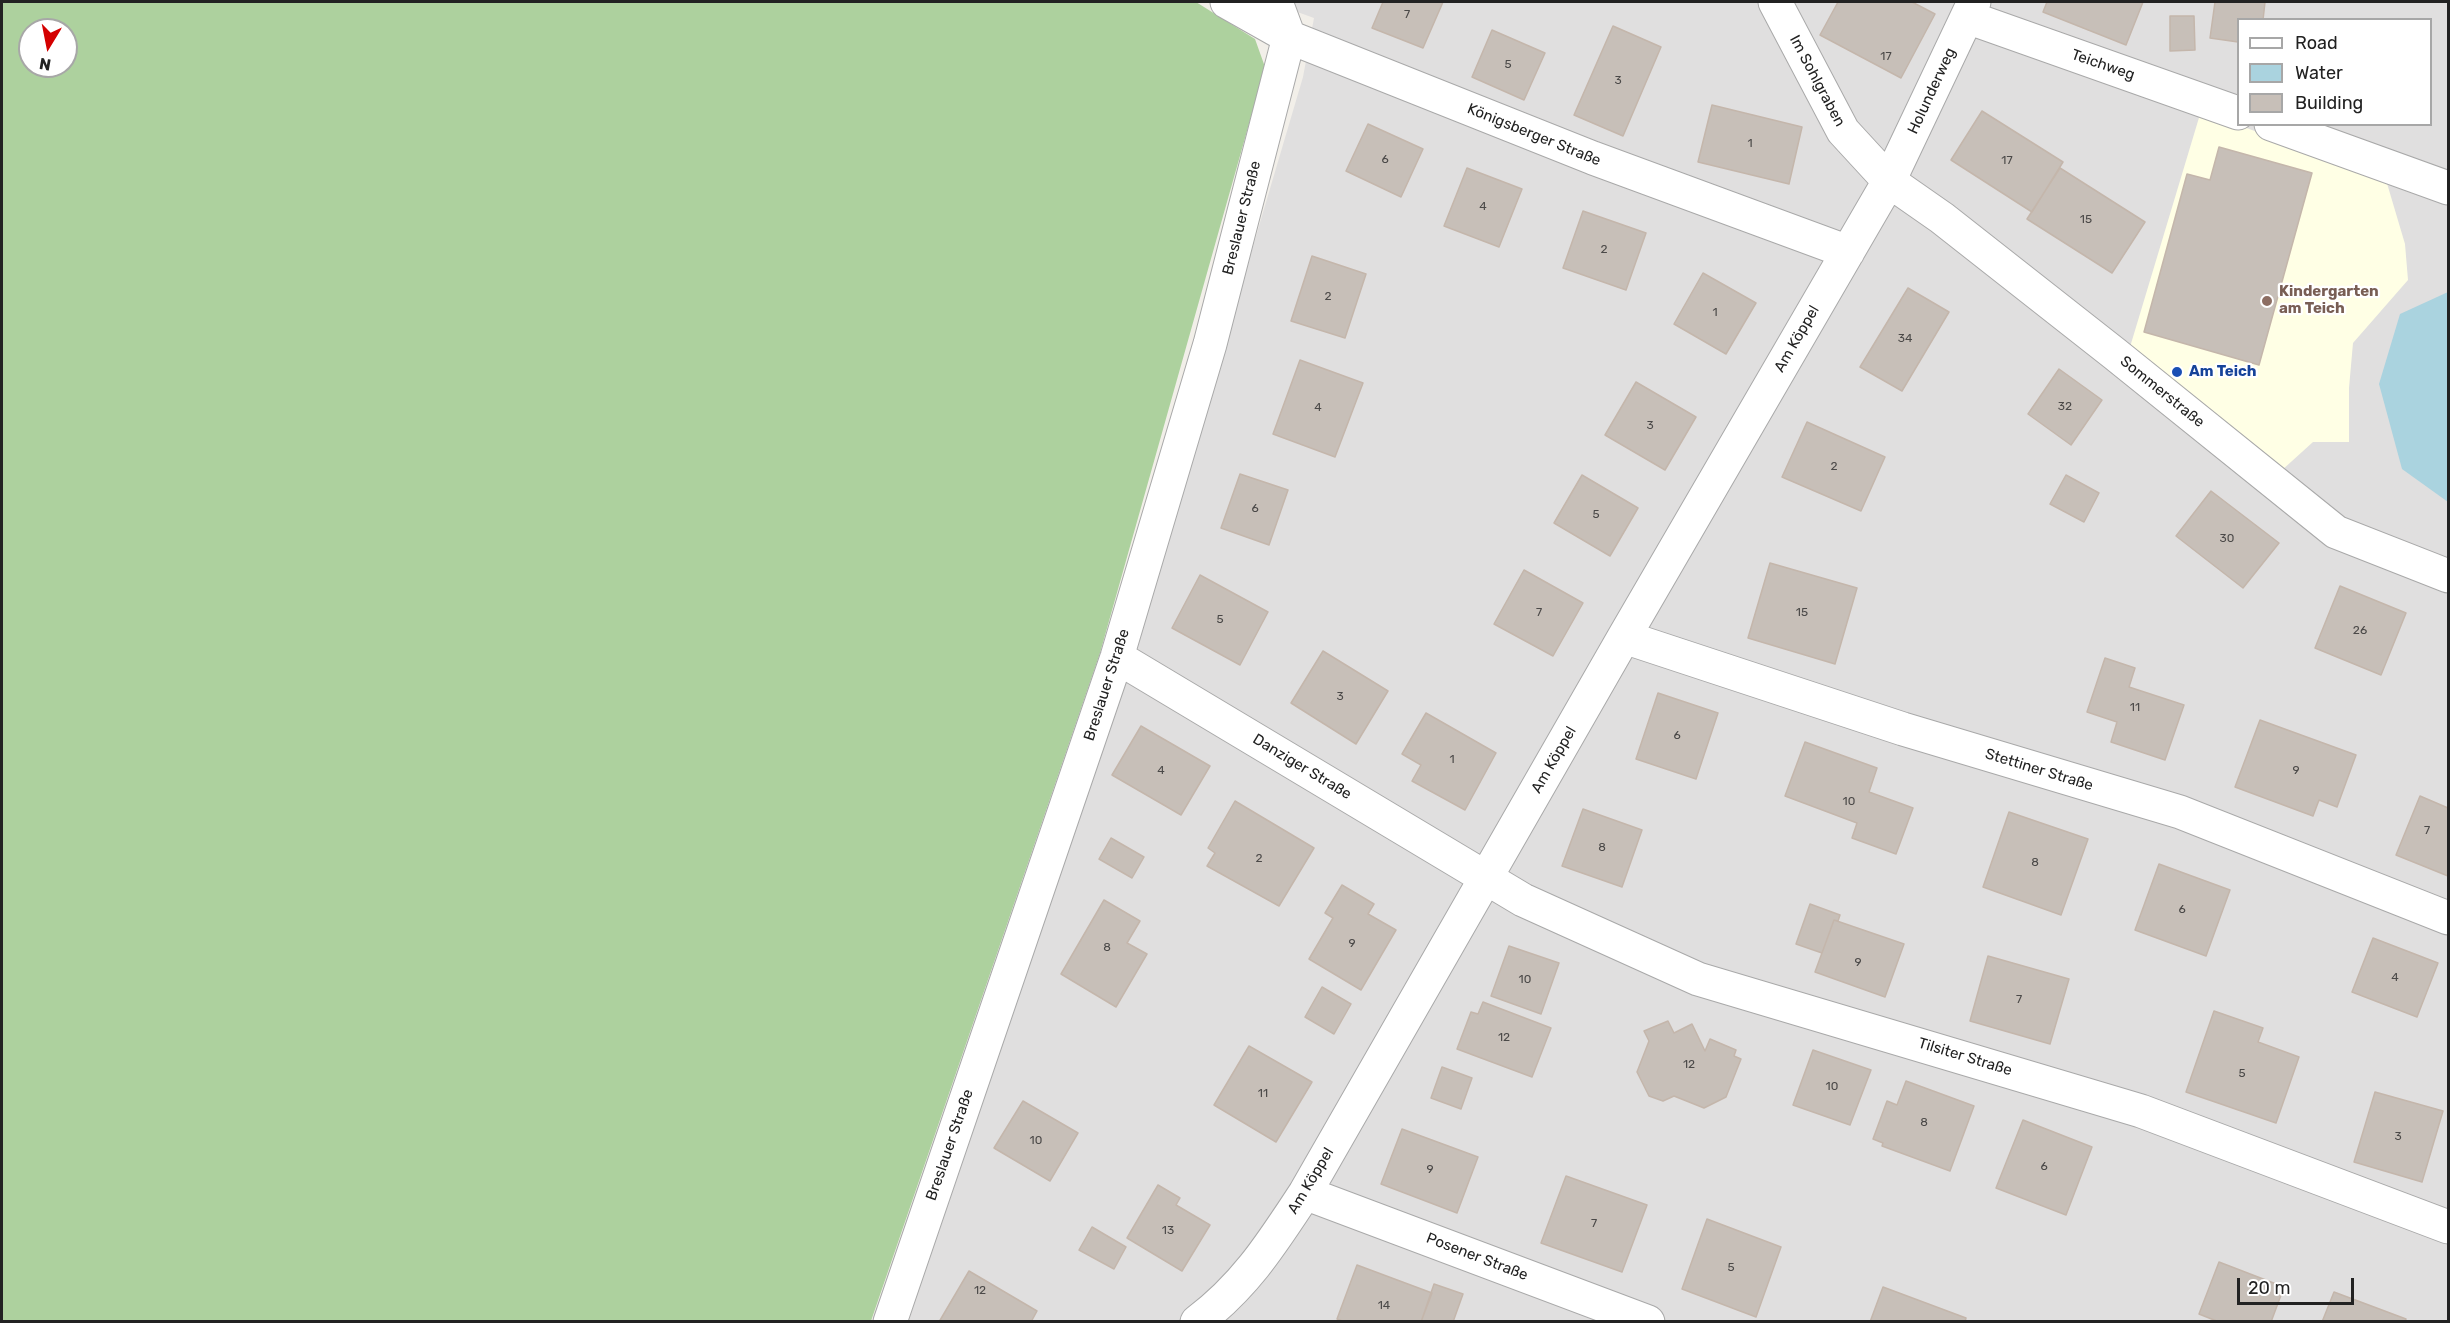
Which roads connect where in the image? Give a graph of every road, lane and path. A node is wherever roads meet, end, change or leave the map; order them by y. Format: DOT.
graph roads {
  1 [pos="1227,2"];
  2 [pos="1276,2"];
  3 [pos="1775,2"];
  4 [pos="1971,9"];
  5 [pos="1289,37"];
  6 [pos="2237,113"];
  7 [pos="2277,126"];
  8 [pos="1889,181"];
  9 [pos="2448,188"];
  10 [pos="1848,252"];
  11 [pos="2448,576"];
  12 [pos="1624,637"];
  13 [pos="1118,657"];
  14 [pos="1487,876"];
  15 [pos="2448,918"];
  16 [pos="1305,1193"];
  17 [pos="2448,1227"];
  18 [pos="890,1322"];
  19 [pos="1197,1322"];
  20 [pos="1648,1322"];
  1 -- 5 [label="street, Königsberger Straße"];
  2 -- 5 [label="street"];
  3 -- 8 [label="street, Im Sohlgraben"];
  4 -- 6 [label="street, Teichweg"];
  4 -- 8 [label="street, Holunderweg"];
  5 -- 10 [label="street, Königsberger Straße"];
  5 -- 13 [label="street, Breslauer Straße"];
  7 -- 9 [label="street"];
  8 -- 10 [label="street, Am Köppel"];
  8 -- 11 [label="street, Sommerstraße"];
  10 -- 12 [label="street, Am Köppel"];
  12 -- 14 [label="street, Am Köppel"];
  12 -- 15 [label="street, Stettiner Straße"];
  13 -- 14 [label="street, Danziger Straße"];
  13 -- 18 [label="street, Breslauer Straße"];
  14 -- 16 [label="street, Am Köppel"];
  14 -- 17 [label="street, Tilsiter Straße"];
  16 -- 19 [label="street, Am Köppel"];
  16 -- 20 [label="street, Posener Straße"];
}
